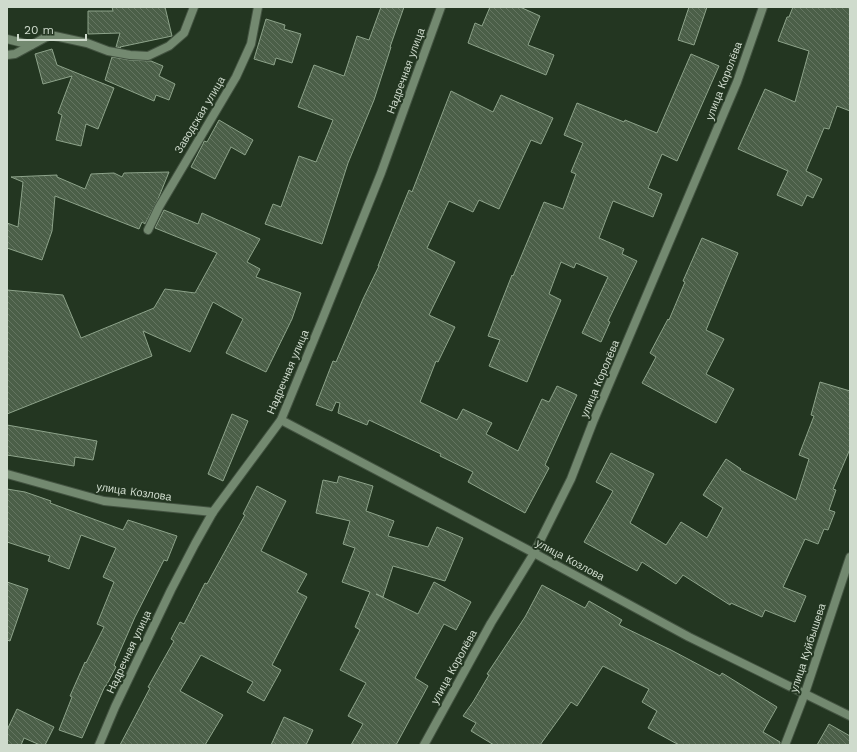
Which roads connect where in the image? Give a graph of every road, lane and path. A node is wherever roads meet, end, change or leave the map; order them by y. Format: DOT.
graph roads {
  1 [pos="194,7"];
  2 [pos="258,7"];
  3 [pos="441,7"];
  4 [pos="763,7"];
  5 [pos="7,39"];
  6 [pos="31,45"];
  7 [pos="7,55"];
  8 [pos="148,230"];
  9 [pos="281,420"];
  10 [pos="7,474"];
  11 [pos="213,512"];
  12 [pos="534,553"];
  13 [pos="850,557"];
  14 [pos="805,693"];
  15 [pos="850,716"];
  16 [pos="99,745"];
  17 [pos="424,745"];
  18 [pos="785,745"];
  1 -- 6 [label="street"];
  2 -- 8 [label="street, Заводская улица"];
  3 -- 9 [label="street, Надречная улица"];
  4 -- 12 [label="street, улица Королёва"];
  5 -- 6 [label="street"];
  6 -- 7 [label="street"];
  9 -- 11 [label="street, Надречная улица"];
  9 -- 12 [label="street, улица Козлова"];
  10 -- 11 [label="street, улица Козлова"];
  11 -- 16 [label="street, Надречная улица"];
  12 -- 14 [label="street, улица Козлова"];
  12 -- 17 [label="street, улица Королёва"];
  13 -- 14 [label="street, улица Куйбышева"];
  14 -- 15 [label="street, улица Козлова"];
  14 -- 18 [label="street, улица Куйбышева"];
}
